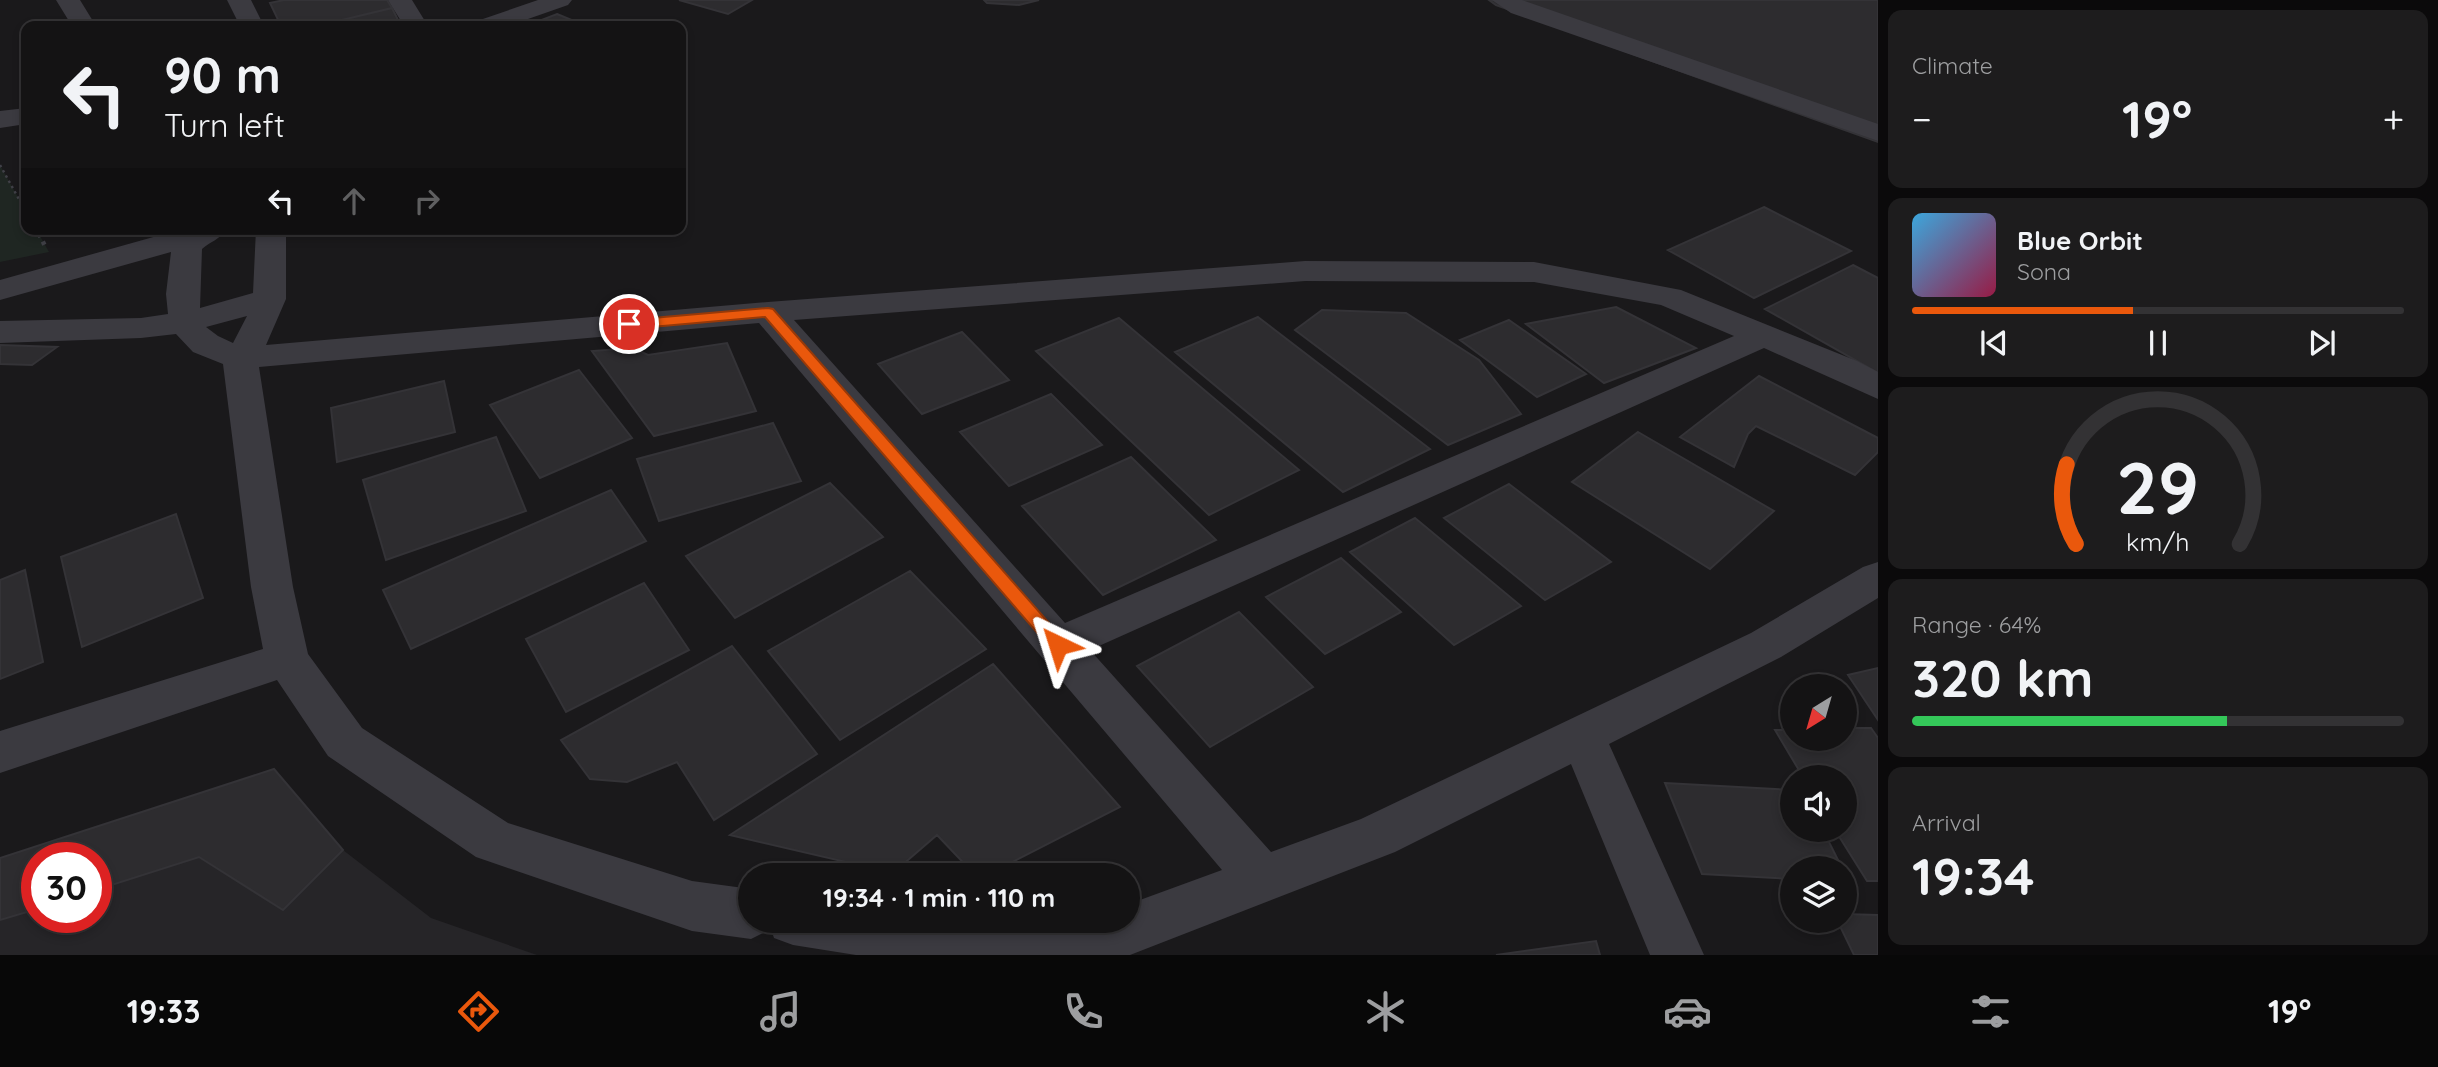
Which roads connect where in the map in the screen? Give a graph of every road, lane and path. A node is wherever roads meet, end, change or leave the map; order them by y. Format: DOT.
graph roads {
  1 [pos="68,0"];
  2 [pos="400,0"];
  3 [pos="560,0"];
  4 [pos="1504,0"];
  5 [pos="228,12"];
  6 [pos="82,21"];
  7 [pos="243,21"];
  8 [pos="413,21"];
  9 [pos="500,21"];
  10 [pos="21,117"];
  11 [pos="0,119"];
  12 [pos="1878,133"];
  13 [pos="0,165"];
  14 [pos="21,203"];
  15 [pos="192,235"];
  16 [pos="203,235"];
  17 [pos="271,235"];
  18 [pos="0,290"];
  19 [pos="270,299"];
  20 [pos="768,312"];
  21 [pos="186,322"];
  22 [pos="0,332"];
  23 [pos="1763,335"];
  24 [pos="240,358"];
  25 [pos="1878,387"];
  26 [pos="1878,578"];
  27 [pos="1058,645"];
  28 [pos="287,659"];
  29 [pos="1582,735"];
  30 [pos="0,752"];
  31 [pos="1264,881"];
  32 [pos="738,912"];
  33 [pos="881,933"];
  34 [pos="1030,955"];
  35 [pos="1062,955"];
  36 [pos="1677,955"];
  1 -- 6 [label="street"];
  2 -- 8 [label="street"];
  3 -- 9 [label="street"];
  4 -- 12 [label="street"];
  5 -- 7 [label="street"];
  10 -- 11 [label="street"];
  13 -- 14 [label="path"];
  15 -- 18 [label="street"];
  16 -- 21 [label="street"];
  17 -- 19 [label="street"];
  19 -- 21 [label="street"];
  19 -- 24 [label="street"];
  20 -- 23 [label="street"];
  20 -- 24 [label="street"];
  20 -- 27 [label="street"];
  21 -- 22 [label="street"];
  21 -- 24 [label="street"];
  23 -- 25 [label="street"];
  23 -- 27 [label="street"];
  24 -- 28 [label="street"];
  26 -- 29 [label="street"];
  27 -- 31 [label="street"];
  28 -- 30 [label="street"];
  28 -- 32 [label="street"];
  29 -- 31 [label="street"];
  29 -- 36 [label="street"];
  31 -- 35 [label="street"];
  33 -- 34 [label="street"];
}
